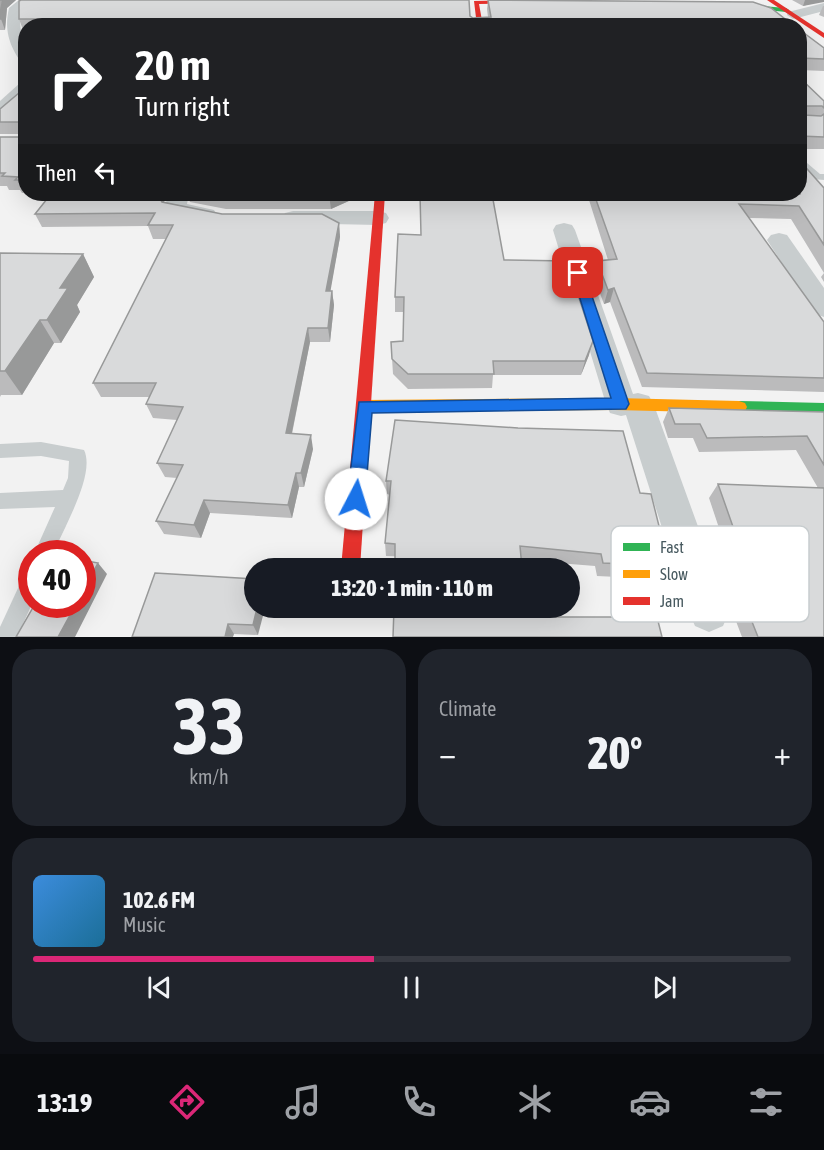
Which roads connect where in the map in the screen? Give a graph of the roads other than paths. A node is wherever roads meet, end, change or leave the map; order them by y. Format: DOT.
graph roads {
  1 [pos="28,0"];
  2 [pos="770,0"];
  3 [pos="547,2"];
  4 [pos="711,4"];
  5 [pos="824,7"];
  6 [pos="790,13"];
  7 [pos="477,18"];
  8 [pos="797,18"];
  9 [pos="807,24"];
  10 [pos="18,33"];
  11 [pos="824,36"];
  12 [pos="18,93"];
  13 [pos="0,110"];
  14 [pos="807,167"];
  15 [pos="824,177"];
  16 [pos="177,201"];
  17 [pos="379,201"];
  18 [pos="226,218"];
  19 [pos="273,218"];
  20 [pos="378,218"];
  21 [pos="564,230"];
  22 [pos="779,240"];
  23 [pos="824,308"];
  24 [pos="629,404"];
  25 [pos="364,406"];
  26 [pos="824,409"];
  27 [pos="0,451"];
  28 [pos="68,498"];
  29 [pos="0,501"];
  30 [pos="675,526"];
  31 [pos="49,540"];
  32 [pos="351,558"];
  33 [pos="18,611"];
  34 [pos="6,637"];
  1 -- 10 [label="street"];
  2 -- 6 [label="street"];
  3 -- 7 [label="street"];
  4 -- 6 [label="street"];
  5 -- 6 [label="street"];
  6 -- 8 [label="street"];
  9 -- 11 [label="street"];
  12 -- 13 [label="street"];
  14 -- 15 [label="lane"];
  16 -- 18 [label="street"];
  17 -- 20 [label="street"];
  19 -- 20 [label="street"];
  20 -- 25 [label="street"];
  21 -- 24 [label="street"];
  22 -- 23 [label="street"];
  24 -- 25 [label="street"];
  24 -- 26 [label="street"];
  24 -- 30 [label="street"];
  25 -- 32 [label="street"];
  27 -- 28 [label="lane"];
  28 -- 29 [label="lane"];
  28 -- 31 [label="lane"];
  33 -- 34 [label="lane"];
}
